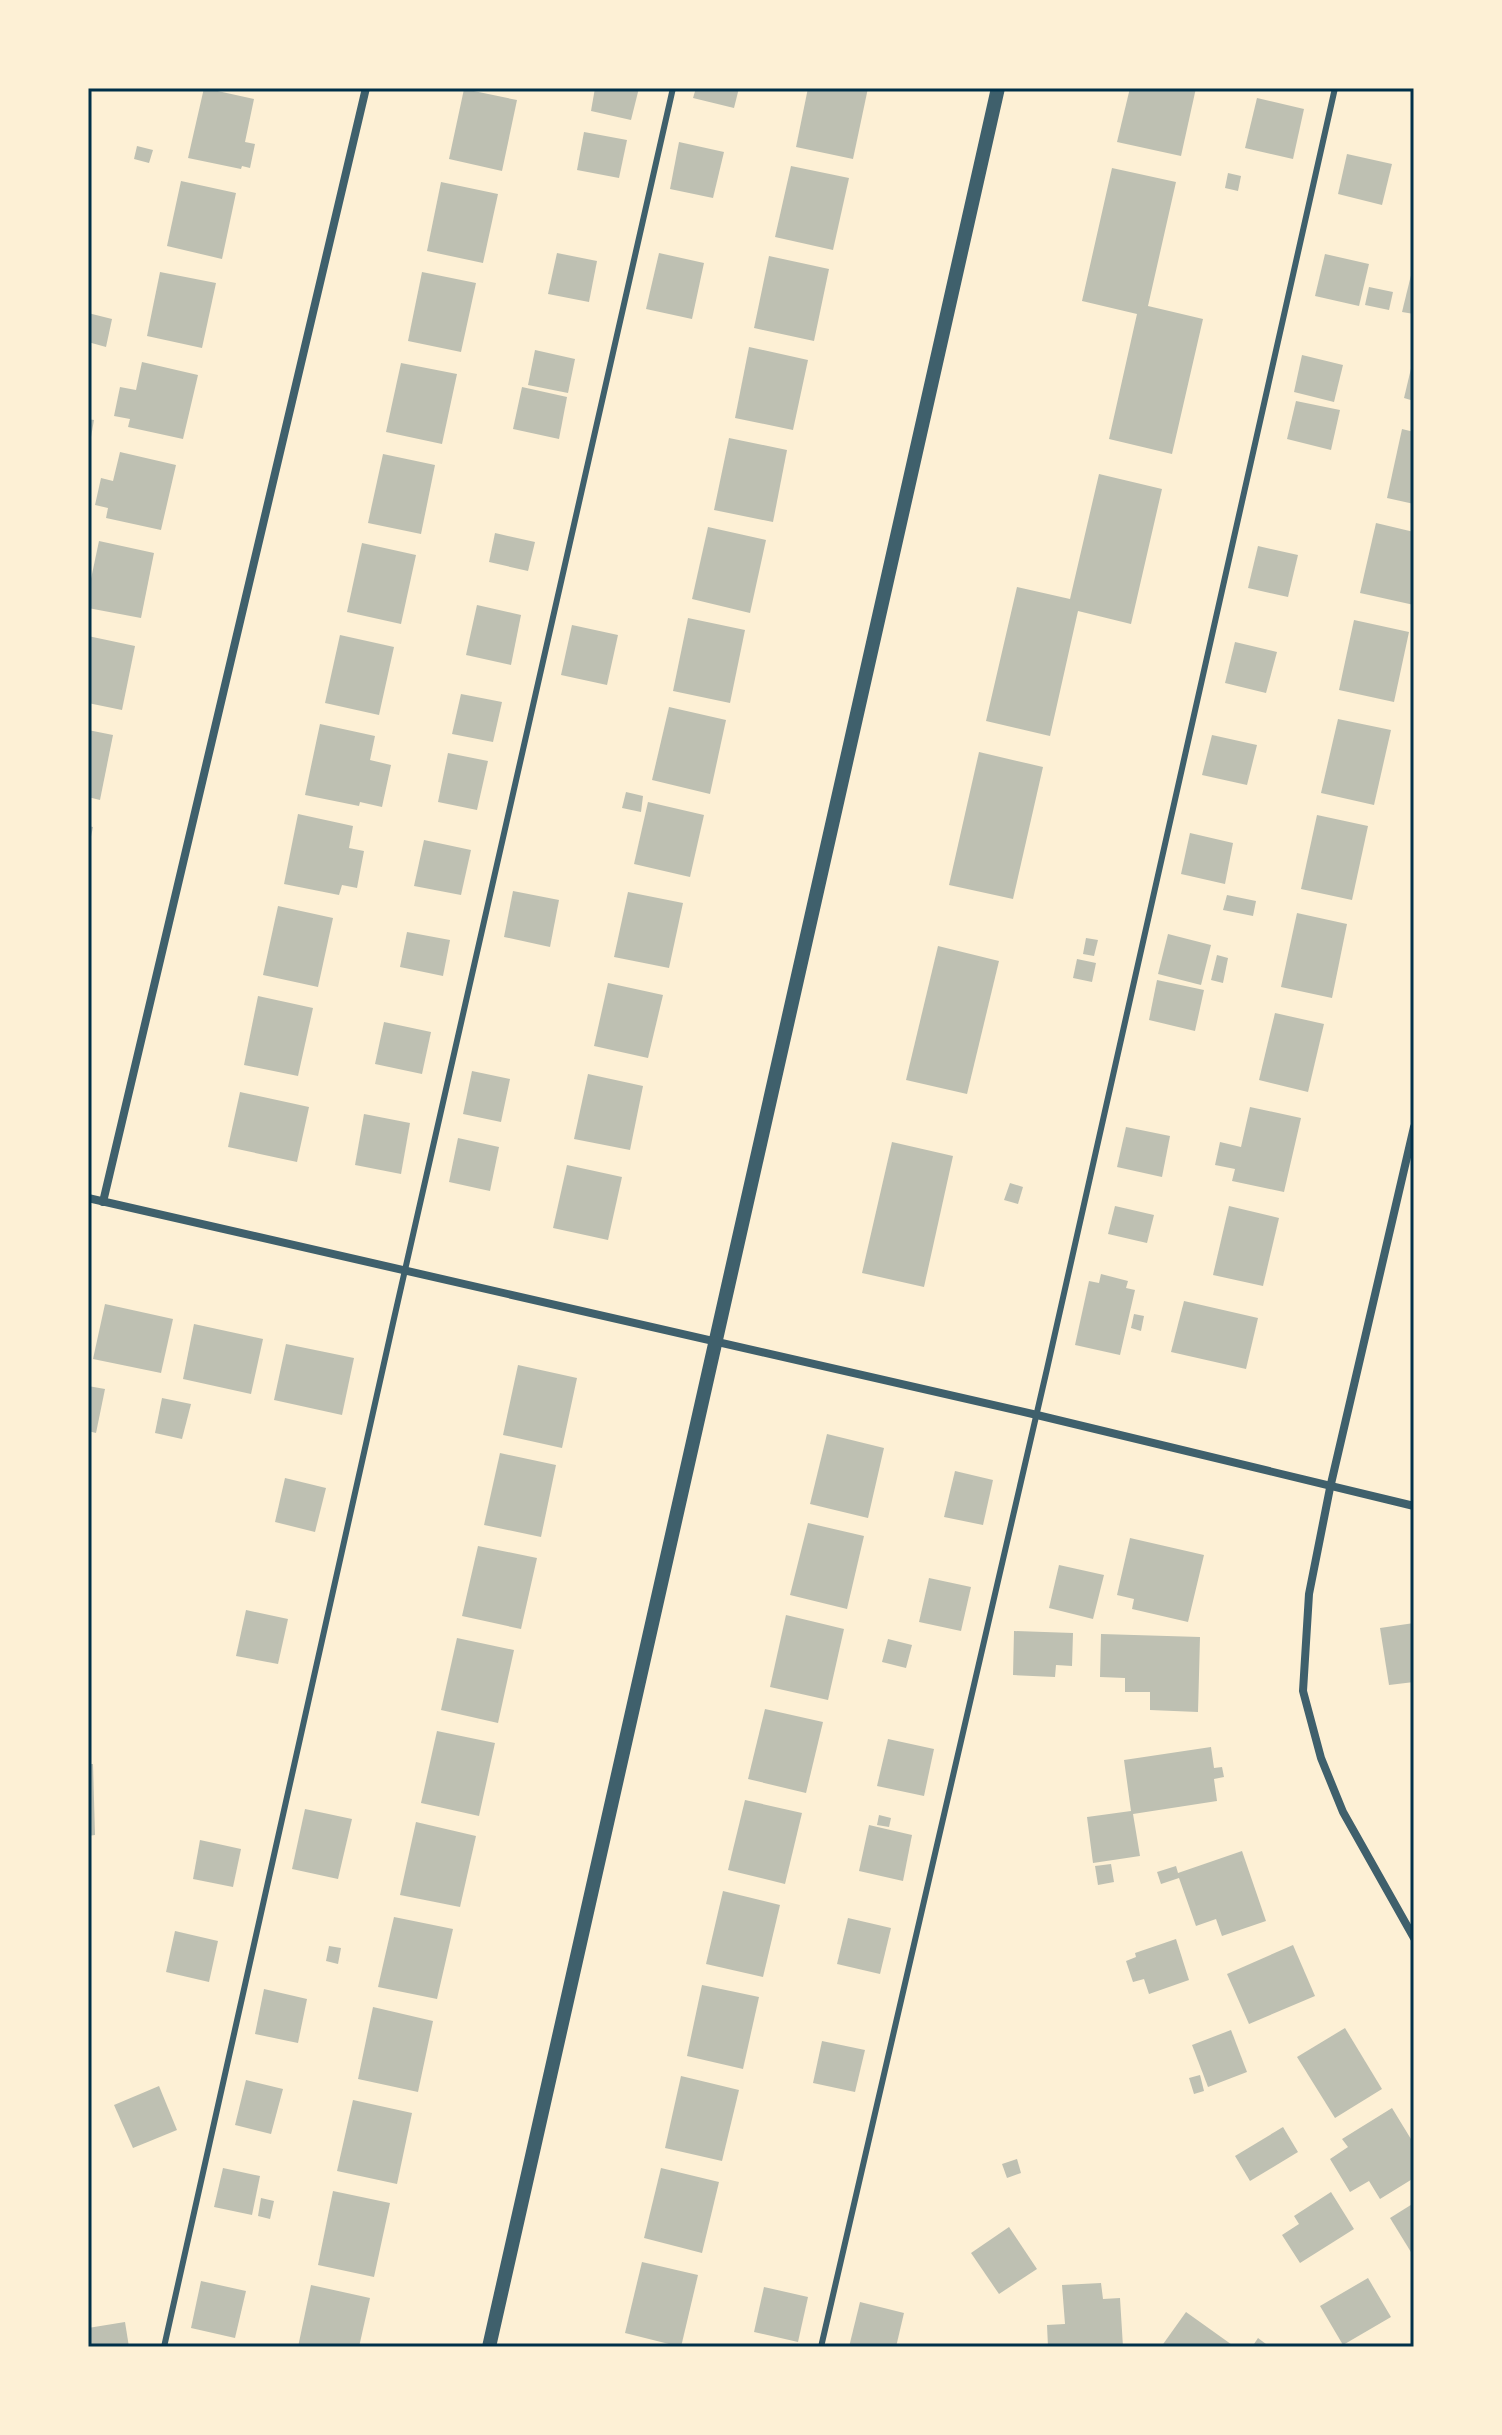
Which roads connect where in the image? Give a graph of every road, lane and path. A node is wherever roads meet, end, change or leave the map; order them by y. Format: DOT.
graph roads {
  1 [pos="366,88"];
  2 [pos="673,88"];
  3 [pos="998,88"];
  4 [pos="1335,88"];
  5 [pos="1414,1127"];
  6 [pos="88,1198"];
  7 [pos="103,1202"];
  8 [pos="405,1269"];
  9 [pos="715,1341"];
  10 [pos="1037,1415"];
  11 [pos="1330,1488"];
  12 [pos="1414,1506"];
  13 [pos="1414,1938"];
  14 [pos="164,2347"];
  15 [pos="489,2347"];
  16 [pos="821,2347"];
  1 -- 7 [label="street"];
  2 -- 8 [label="lane"];
  3 -- 9 [label="street"];
  4 -- 10 [label="lane"];
  5 -- 11 [label="street"];
  6 -- 7 [label="street"];
  7 -- 8 [label="street"];
  8 -- 9 [label="street"];
  8 -- 14 [label="lane"];
  9 -- 10 [label="street"];
  9 -- 15 [label="street"];
  10 -- 11 [label="street"];
  10 -- 16 [label="lane"];
  11 -- 12 [label="street"];
  11 -- 13 [label="street"];
}
